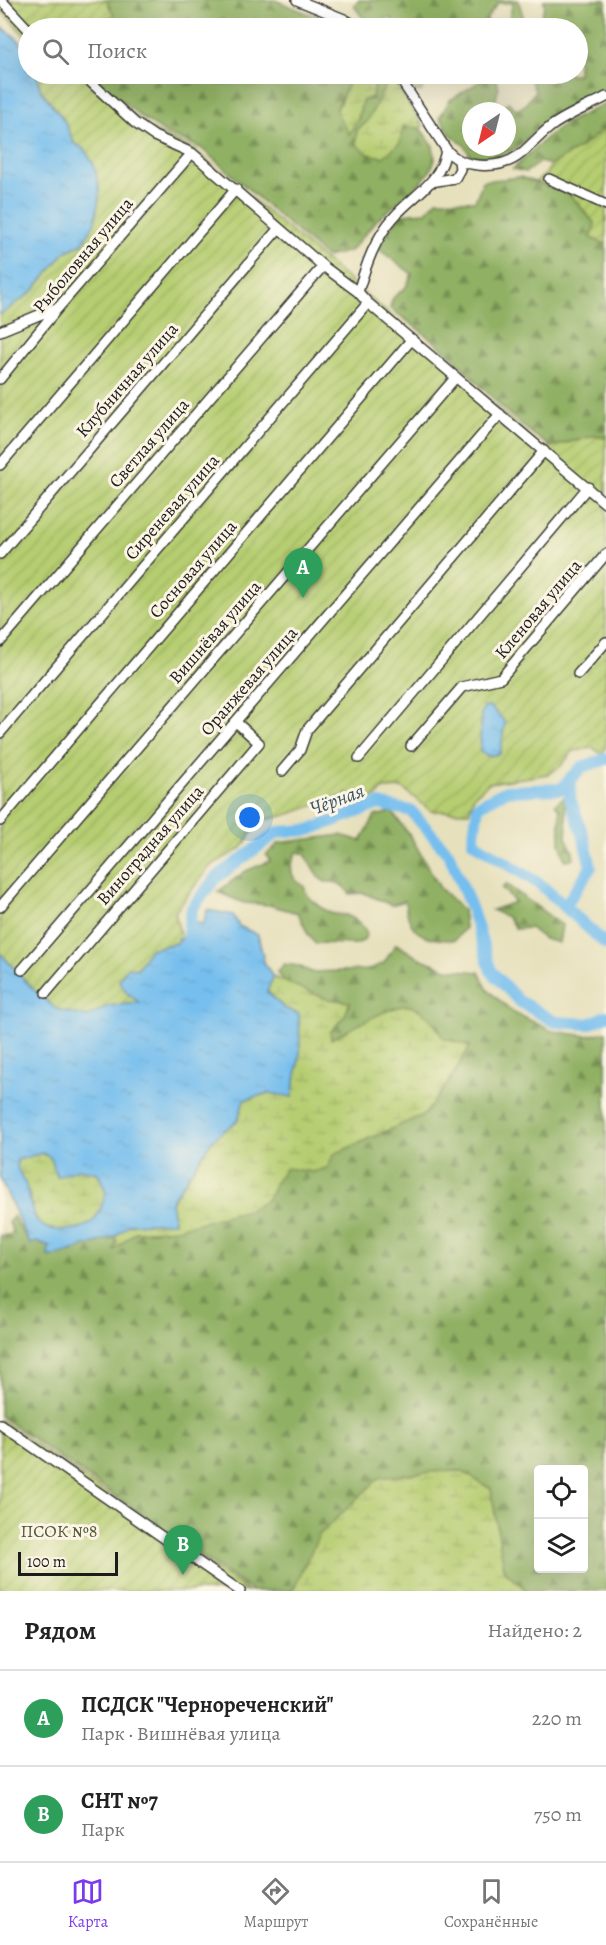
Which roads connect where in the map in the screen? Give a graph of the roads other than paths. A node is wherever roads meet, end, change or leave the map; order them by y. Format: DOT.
graph roads {
  1 [pos="1,0"];
  2 [pos="297,0"];
  3 [pos="18,18"];
  4 [pos="342,18"];
  5 [pos="93,84"];
  6 [pos="404,84"];
  7 [pos="606,97"];
  8 [pos="446,149"];
  9 [pos="192,153"];
  10 [pos="459,161"];
  11 [pos="549,179"];
  12 [pos="431,182"];
  13 [pos="236,189"];
  14 [pos="606,205"];
  15 [pos="279,228"];
  16 [pos="323,266"];
  17 [pos="358,292"];
  18 [pos="368,303"];
  19 [pos="58,308"];
  20 [pos="0,331"];
  21 [pos="412,339"];
  22 [pos="456,377"];
  23 [pos="0,379"];
  24 [pos="500,414"];
  25 [pos="544,451"];
  26 [pos="0,465"];
  27 [pos="588,487"];
  28 [pos="606,504"];
  29 [pos="0,554"];
  30 [pos="606,554"];
  31 [pos="0,642"];
  32 [pos="606,642"];
  33 [pos="578,674"];
  34 [pos="236,722"];
  35 [pos="0,733"];
  36 [pos="411,747"];
  37 [pos="359,758"];
  38 [pos="282,771"];
  39 [pos="0,821"];
  40 [pos="0,908"];
  41 [pos="22,969"];
  42 [pos="46,993"];
  43 [pos="0,1424"];
  44 [pos="240,1591"];
  1 -- 3 [label="street"];
  2 -- 4 [label="street"];
  5 -- 9 [label="street"];
  6 -- 8 [label="street"];
  7 -- 10 [label="street"];
  8 -- 10 [label="street"];
  8 -- 12 [label="street"];
  9 -- 13 [label="street"];
  9 -- 19 [label="street, Рыболовная улица"];
  10 -- 12 [label="street"];
  11 -- 14 [label="street"];
  12 -- 17 [label="street"];
  13 -- 15 [label="street"];
  13 -- 26 [label="street"];
  15 -- 16 [label="street"];
  15 -- 29 [label="street, Клубничная улица"];
  16 -- 17 [label="street"];
  16 -- 31 [label="street, Светлая улица"];
  17 -- 18 [label="street"];
  18 -- 21 [label="street"];
  18 -- 35 [label="street, Сиреневая улица"];
  19 -- 20 [label="street"];
  19 -- 23 [label="street, Рыболовная улица"];
  21 -- 22 [label="street"];
  21 -- 39 [label="street, Сосновая улица"];
  22 -- 24 [label="street"];
  22 -- 40 [label="street, Вишнёвая улица"];
  24 -- 25 [label="street"];
  24 -- 34 [label="street, Оранжевая улица"];
  25 -- 27 [label="street"];
  25 -- 38 [label="street"];
  27 -- 28 [label="street"];
  27 -- 37 [label="street"];
  30 -- 36 [label="street, Кленовая улица"];
  32 -- 33 [label="street"];
  34 -- 41 [label="street, Оранжевая улица"];
  34 -- 42 [label="street, Виноградная улица"];
  43 -- 44 [label="street"];
}
